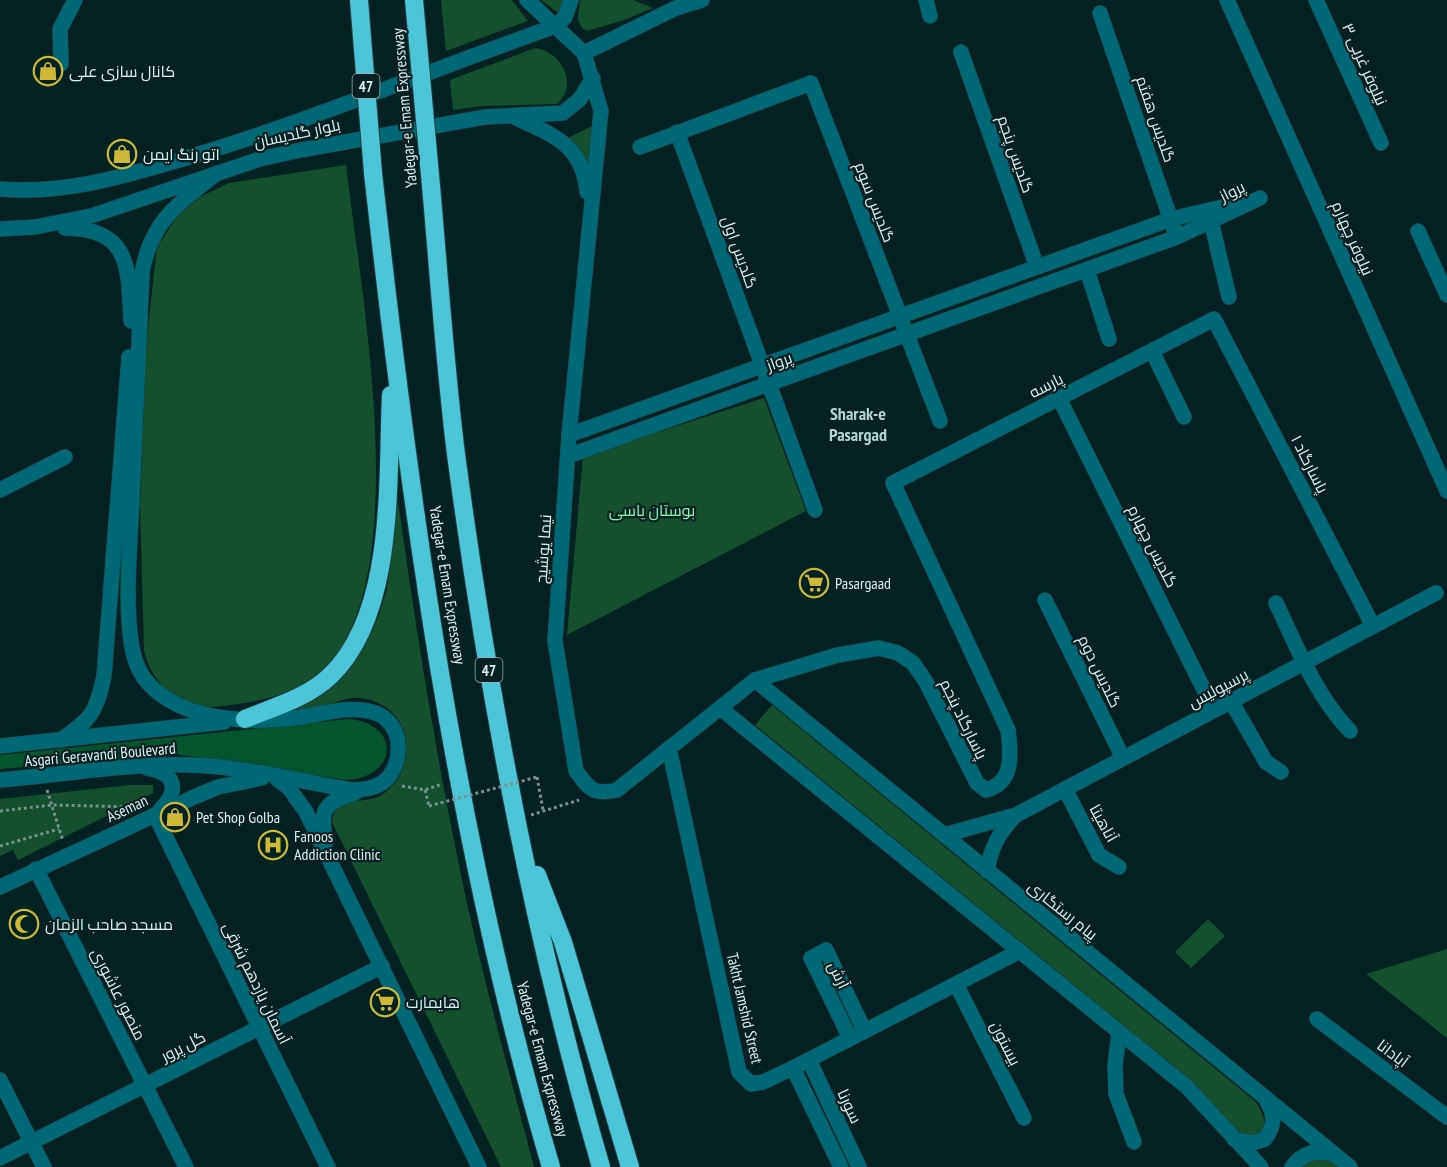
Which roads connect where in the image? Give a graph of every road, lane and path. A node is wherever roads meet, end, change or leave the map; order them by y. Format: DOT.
graph roads {
  1 [pos="75,0"];
  2 [pos="359,0"];
  3 [pos="414,0"];
  4 [pos="527,0"];
  5 [pos="571,0"];
  6 [pos="702,0"];
  7 [pos="926,0"];
  8 [pos="1227,0"];
  9 [pos="1316,0"];
  10 [pos="1100,13"];
  11 [pos="930,16"];
  12 [pos="556,26"];
  13 [pos="961,52"];
  14 [pos="584,53"];
  15 [pos="61,64"];
  16 [pos="593,78"];
  17 [pos="513,117"];
  18 [pos="677,132"];
  19 [pos="1381,142"];
  20 [pos="640,147"];
  21 [pos="217,173"];
  22 [pos="0,189"];
  23 [pos="589,210"];
  24 [pos="1171,219"];
  25 [pos="1212,221"];
  26 [pos="35,228"];
  27 [pos="0,229"];
  28 [pos="1418,231"];
  29 [pos="1177,237"];
  30 [pos="1037,267"];
  31 [pos="1087,270"];
  32 [pos="1447,295"];
  33 [pos="1229,297"];
  34 [pos="899,317"];
  35 [pos="1215,319"];
  36 [pos="906,335"];
  37 [pos="1109,339"];
  38 [pos="1152,351"];
  39 [pos="393,354"];
  40 [pos="763,366"];
  41 [pos="770,384"];
  42 [pos="1059,398"];
  43 [pos="1184,417"];
  44 [pos="940,421"];
  45 [pos="569,435"];
  46 [pos="568,456"];
  47 [pos="65,457"];
  48 [pos="894,483"];
  49 [pos="0,490"];
  50 [pos="1447,491"];
  51 [pos="816,510"];
  52 [pos="1436,593"];
  53 [pos="1045,600"];
  54 [pos="1276,603"];
  55 [pos="1373,626"];
  56 [pos="1304,663"];
  57 [pos="755,680"];
  58 [pos="1231,701"];
  59 [pos="720,708"];
  60 [pos="1214,710"];
  61 [pos="245,719"];
  62 [pos="1350,731"];
  63 [pos="61,740"];
  64 [pos="0,746"];
  65 [pos="669,748"];
  66 [pos="1123,758"];
  67 [pos="141,766"];
  68 [pos="1281,772"];
  69 [pos="273,776"];
  70 [pos="43,777"];
  71 [pos="0,780"];
  72 [pos="382,783"];
  73 [pos="367,789"];
  74 [pos="1065,789"];
  75 [pos="601,794"];
  76 [pos="52,805"];
  77 [pos="132,805"];
  78 [pos="0,811"];
  79 [pos="155,815"];
  80 [pos="1016,815"];
  81 [pos="515,821"];
  82 [pos="60,829"];
  83 [pos="944,836"];
  84 [pos="0,846"];
  85 [pos="67,854"];
  86 [pos="1119,867"];
  87 [pos="334,868"];
  88 [pos="36,869"];
  89 [pos="987,872"];
  90 [pos="0,887"];
  91 [pos="1020,951"];
  92 [pos="382,966"];
  93 [pos="956,984"];
  94 [pos="1317,1019"];
  95 [pos="259,1028"];
  96 [pos="864,1030"];
  97 [pos="1119,1032"];
  98 [pos="850,1038"];
  99 [pos="809,1060"];
  100 [pos="793,1068"];
  101 [pos="0,1080"];
  102 [pos="145,1085"];
  103 [pos="1266,1099"];
  104 [pos="1447,1117"];
  105 [pos="1024,1118"];
  106 [pos="1234,1138"];
  107 [pos="31,1142"];
  108 [pos="1134,1142"];
  109 [pos="1334,1154"];
  110 [pos="0,1158"];
  111 [pos="44,1167"];
  112 [pos="186,1167"];
  113 [pos="328,1167"];
  114 [pos="479,1167"];
  115 [pos="551,1167"];
  116 [pos="601,1167"];
  117 [pos="630,1167"];
  118 [pos="841,1167"];
  119 [pos="859,1167"];
  120 [pos="1261,1167"];
  121 [pos="1292,1167"];
  122 [pos="1350,1167"];
  1 -- 15 [label="street"];
  2 -- 39 [label="highway, Yadegar-e Emam Expressway / 47, bridge"];
  3 -- 81 [label="highway, Yadegar-e Emam Expressway / 47, bridge"];
  4 -- 12 [label="street"];
  5 -- 12 [label="street"];
  6 -- 14 [label="street"];
  7 -- 11 [label="street"];
  8 -- 50 [label="street, نیلوفر چهارم"];
  9 -- 19 [label="street, نیلوفر غربی ۳"];
  10 -- 24 [label="street, گلدیس هفتم"];
  12 -- 14 [label="street"];
  12 -- 22 [label="street, بلوار گلدیسان"];
  13 -- 30 [label="street, گلدیس پنجم"];
  14 -- 16 [label="street"];
  16 -- 17 [label="street, بلوار گلدیسان"];
  16 -- 23 [label="street"];
  17 -- 21 [label="street, بلوار گلدیسان"];
  17 -- 23 [label="street"];
  18 -- 20 [label="street"];
  18 -- 34 [label="street, گلدیس سوم"];
  18 -- 40 [label="street, گلدیس اول"];
  21 -- 26 [label="street, بلوار گلدیسان"];
  21 -- 61 [label="street"];
  23 -- 45 [label="street, نیما یوشیج"];
  24 -- 25 [label="street, پرواز"];
  24 -- 29 [label="street, گلدیس هفتم"];
  24 -- 30 [label="street, پرواز"];
  25 -- 29 [label="street, پرواز"];
  25 -- 33 [label="street"];
  26 -- 27 [label="street, بلوار گلدیسان"];
  26 -- 63 [label="street"];
  28 -- 32 [label="street"];
  29 -- 31 [label="street, پرواز"];
  30 -- 34 [label="street, پرواز"];
  31 -- 36 [label="street, پرواز"];
  31 -- 37 [label="street"];
  34 -- 36 [label="street, گلدیس سوم"];
  34 -- 40 [label="street, پرواز"];
  35 -- 38 [label="street, پارسه"];
  35 -- 55 [label="street, پاسارگاد ۱"];
  36 -- 41 [label="street, پرواز"];
  36 -- 44 [label="street"];
  38 -- 42 [label="street, پارسه"];
  38 -- 43 [label="street"];
  39 -- 61 [label="highway"];
  39 -- 115 [label="highway, Yadegar-e Emam Expressway / 47"];
  40 -- 41 [label="street, گلدیس اول"];
  40 -- 45 [label="street, پرواز"];
  41 -- 46 [label="street, پرواز"];
  41 -- 51 [label="street"];
  42 -- 48 [label="street, پارسه"];
  42 -- 60 [label="street, گلدیس چهارم"];
  45 -- 46 [label="street, نیما یوشیج"];
  46 -- 75 [label="street, نیما یوشیج"];
  47 -- 49 [label="street"];
  48 -- 57 [label="street, پاسارگاد پنجم"];
  52 -- 55 [label="street, پرسپولیس"];
  53 -- 66 [label="street, گلدیس دوم"];
  54 -- 56 [label="street"];
  55 -- 56 [label="street, پرسپولیس"];
  56 -- 58 [label="street, پرسپولیس"];
  56 -- 62 [label="street"];
  57 -- 59 [label="street"];
  57 -- 83 [label="street, پیام رستگاری"];
  58 -- 60 [label="street, پرسپولیس"];
  58 -- 68 [label="street"];
  59 -- 65 [label="street"];
  59 -- 91 [label="street"];
  60 -- 66 [label="street, پرسپولیس"];
  61 -- 63 [label="street, Asgari Geravandi Boulevard"];
  61 -- 72 [label="street"];
  63 -- 64 [label="street, Asgari Geravandi Boulevard"];
  65 -- 75 [label="street"];
  65 -- 100 [label="street, Takht Jamshid Street"];
  66 -- 74 [label="street, پرسپولیس"];
  67 -- 69 [label="street, Asgari Geravandi Boulevard"];
  67 -- 70 [label="street, Asgari Geravandi Boulevard"];
  67 -- 79 [label="street"];
  69 -- 73 [label="street, Asgari Geravandi Boulevard"];
  69 -- 79 [label="street, Aseman"];
  69 -- 87 [label="street"];
  70 -- 71 [label="street, Asgari Geravandi Boulevard"];
  70 -- 76 [label="path"];
  72 -- 73 [label="street"];
  72 -- 75 [label="path, bridge"];
  73 -- 87 [label="street"];
  74 -- 80 [label="street, پرسپولیس"];
  74 -- 86 [label="street, آناهیتا"];
  76 -- 77 [label="path"];
  76 -- 78 [label="path"];
  76 -- 82 [label="path"];
  79 -- 85 [label="street, Aseman"];
  79 -- 95 [label="street, آسمان یازدهم شرقی"];
  80 -- 83 [label="street, پرسپولیس"];
  80 -- 89 [label="street, پرسپولیس"];
  81 -- 116 [label="highway, Yadegar-e Emam Expressway / 47"];
  81 -- 117 [label="highway"];
  82 -- 84 [label="path"];
  82 -- 85 [label="path"];
  83 -- 89 [label="street, پیام رستگاری"];
  85 -- 88 [label="street, Aseman"];
  87 -- 92 [label="street"];
  88 -- 90 [label="street, Aseman"];
  88 -- 102 [label="street, منصور عاشوری"];
  89 -- 103 [label="street, پیام رستگاری"];
  91 -- 93 [label="street, Takht Jamshid Street"];
  91 -- 97 [label="street"];
  92 -- 95 [label="street, گل پرور"];
  92 -- 114 [label="street"];
  93 -- 96 [label="street, Takht Jamshid Street"];
  93 -- 105 [label="street, بیستون"];
  94 -- 104 [label="street, آپادانا"];
  95 -- 102 [label="street, گل پرور"];
  95 -- 113 [label="street, آسمان یازدهم شرقی"];
  96 -- 98 [label="street, Takht Jamshid Street"];
  96 -- 98 [label="street, آرش"];
  97 -- 106 [label="street"];
  97 -- 108 [label="street"];
  98 -- 99 [label="street, Takht Jamshid Street"];
  99 -- 100 [label="street, Takht Jamshid Street"];
  99 -- 119 [label="street, سورنا"];
  100 -- 118 [label="street"];
  101 -- 107 [label="street"];
  102 -- 107 [label="street, گل پرور"];
  102 -- 112 [label="street, منصور عاشوری"];
  103 -- 106 [label="street"];
  103 -- 109 [label="street, پیام رستگاری"];
  106 -- 120 [label="street"];
  107 -- 110 [label="street, گل پرور"];
  107 -- 111 [label="street"];
  109 -- 121 [label="street"];
  109 -- 122 [label="street, پیام رستگاری"];
}
